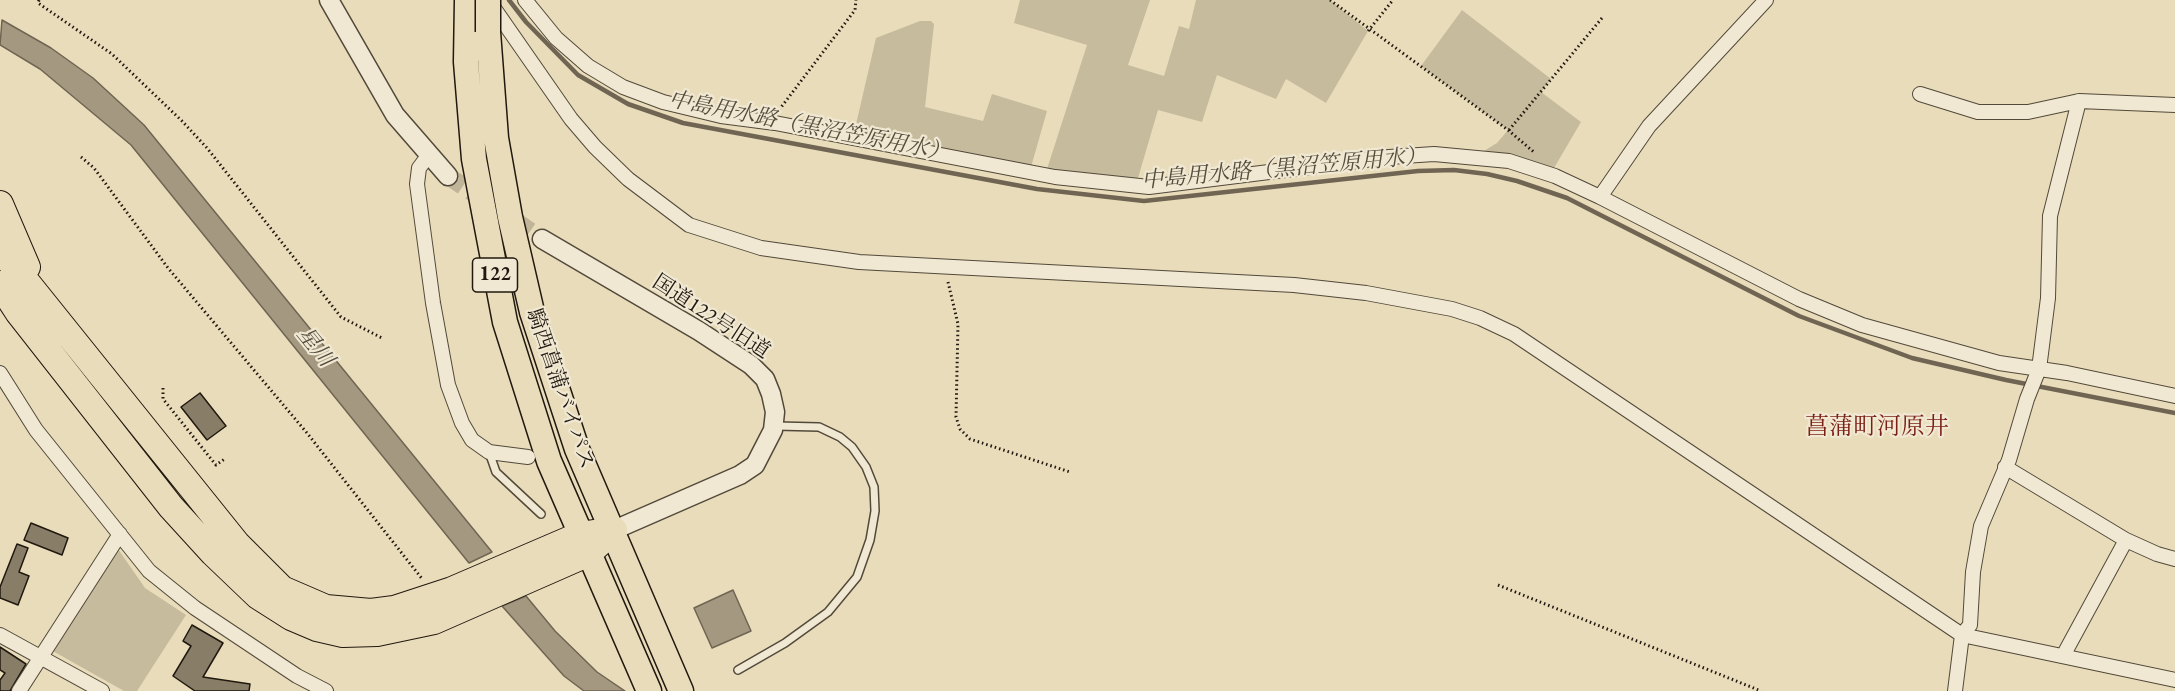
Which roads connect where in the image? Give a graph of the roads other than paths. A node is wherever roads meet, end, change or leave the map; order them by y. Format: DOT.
graph roads {
  1 [pos="329,0"];
  2 [pos="525,0"];
  3 [pos="1766,0"];
  4 [pos="477,1"];
  5 [pos="1920,94"];
  6 [pos="2079,101"];
  7 [pos="2175,105"];
  8 [pos="428,156"];
  9 [pos="448,176"];
  10 [pos="1600,197"];
  11 [pos="0,204"];
  12 [pos="542,239"];
  13 [pos="0,249"];
  14 [pos="0,284"];
  15 [pos="40,297"];
  16 [pos="9,305"];
  17 [pos="2039,369"];
  18 [pos="0,373"];
  19 [pos="2175,396"];
  20 [pos="774,426"];
  21 [pos="489,452"];
  22 [pos="528,457"];
  23 [pos="2005,467"];
  24 [pos="541,514"];
  25 [pos="614,530"];
  26 [pos="120,534"];
  27 [pos="2126,540"];
  28 [pos="584,544"];
  29 [pos="2175,559"];
  30 [pos="459,599"];
  31 [pos="0,635"];
  32 [pos="1962,635"];
  33 [pos="2063,656"];
  34 [pos="40,657"];
  35 [pos="738,670"];
  36 [pos="2175,680"];
  37 [pos="667,687"];
  38 [pos="19,691"];
  39 [pos="102,691"];
  40 [pos="326,691"];
  41 [pos="1955,691"];
  1 -- 8 [label="street"];
  2 -- 10 [label="street"];
  3 -- 10 [label="street"];
  4 -- 25 [label="highway, 騎西菖蒲バイパス / 122, bridge"];
  4 -- 28 [label="highway, 騎西菖蒲バイパス / 122"];
  4 -- 32 [label="street"];
  5 -- 6 [label="street"];
  6 -- 7 [label="street"];
  6 -- 17 [label="street"];
  8 -- 9 [label="street"];
  8 -- 21 [label="street"];
  10 -- 17 [label="street"];
  11 -- 15 [label="highway"];
  12 -- 20 [label="street, 国道122号旧道"];
  13 -- 15 [label="highway"];
  14 -- 16 [label="highway"];
  15 -- 30 [label="highway"];
  16 -- 30 [label="highway"];
  17 -- 19 [label="street"];
  17 -- 23 [label="street"];
  18 -- 26 [label="street"];
  20 -- 25 [label="street, 国道122号旧道"];
  20 -- 35 [label="lane"];
  21 -- 22 [label="street"];
  21 -- 24 [label="lane"];
  23 -- 27 [label="street"];
  23 -- 32 [label="street"];
  25 -- 28 [label="highway"];
  25 -- 37 [label="highway"];
  26 -- 34 [label="street"];
  26 -- 40 [label="street"];
  27 -- 29 [label="street"];
  27 -- 33 [label="street"];
  28 -- 30 [label="highway"];
  28 -- 37 [label="highway, 騎西菖蒲バイパス / 122"];
  31 -- 34 [label="street"];
  32 -- 33 [label="street"];
  32 -- 41 [label="street"];
  33 -- 36 [label="street"];
  34 -- 38 [label="street"];
  34 -- 39 [label="street"];
}
